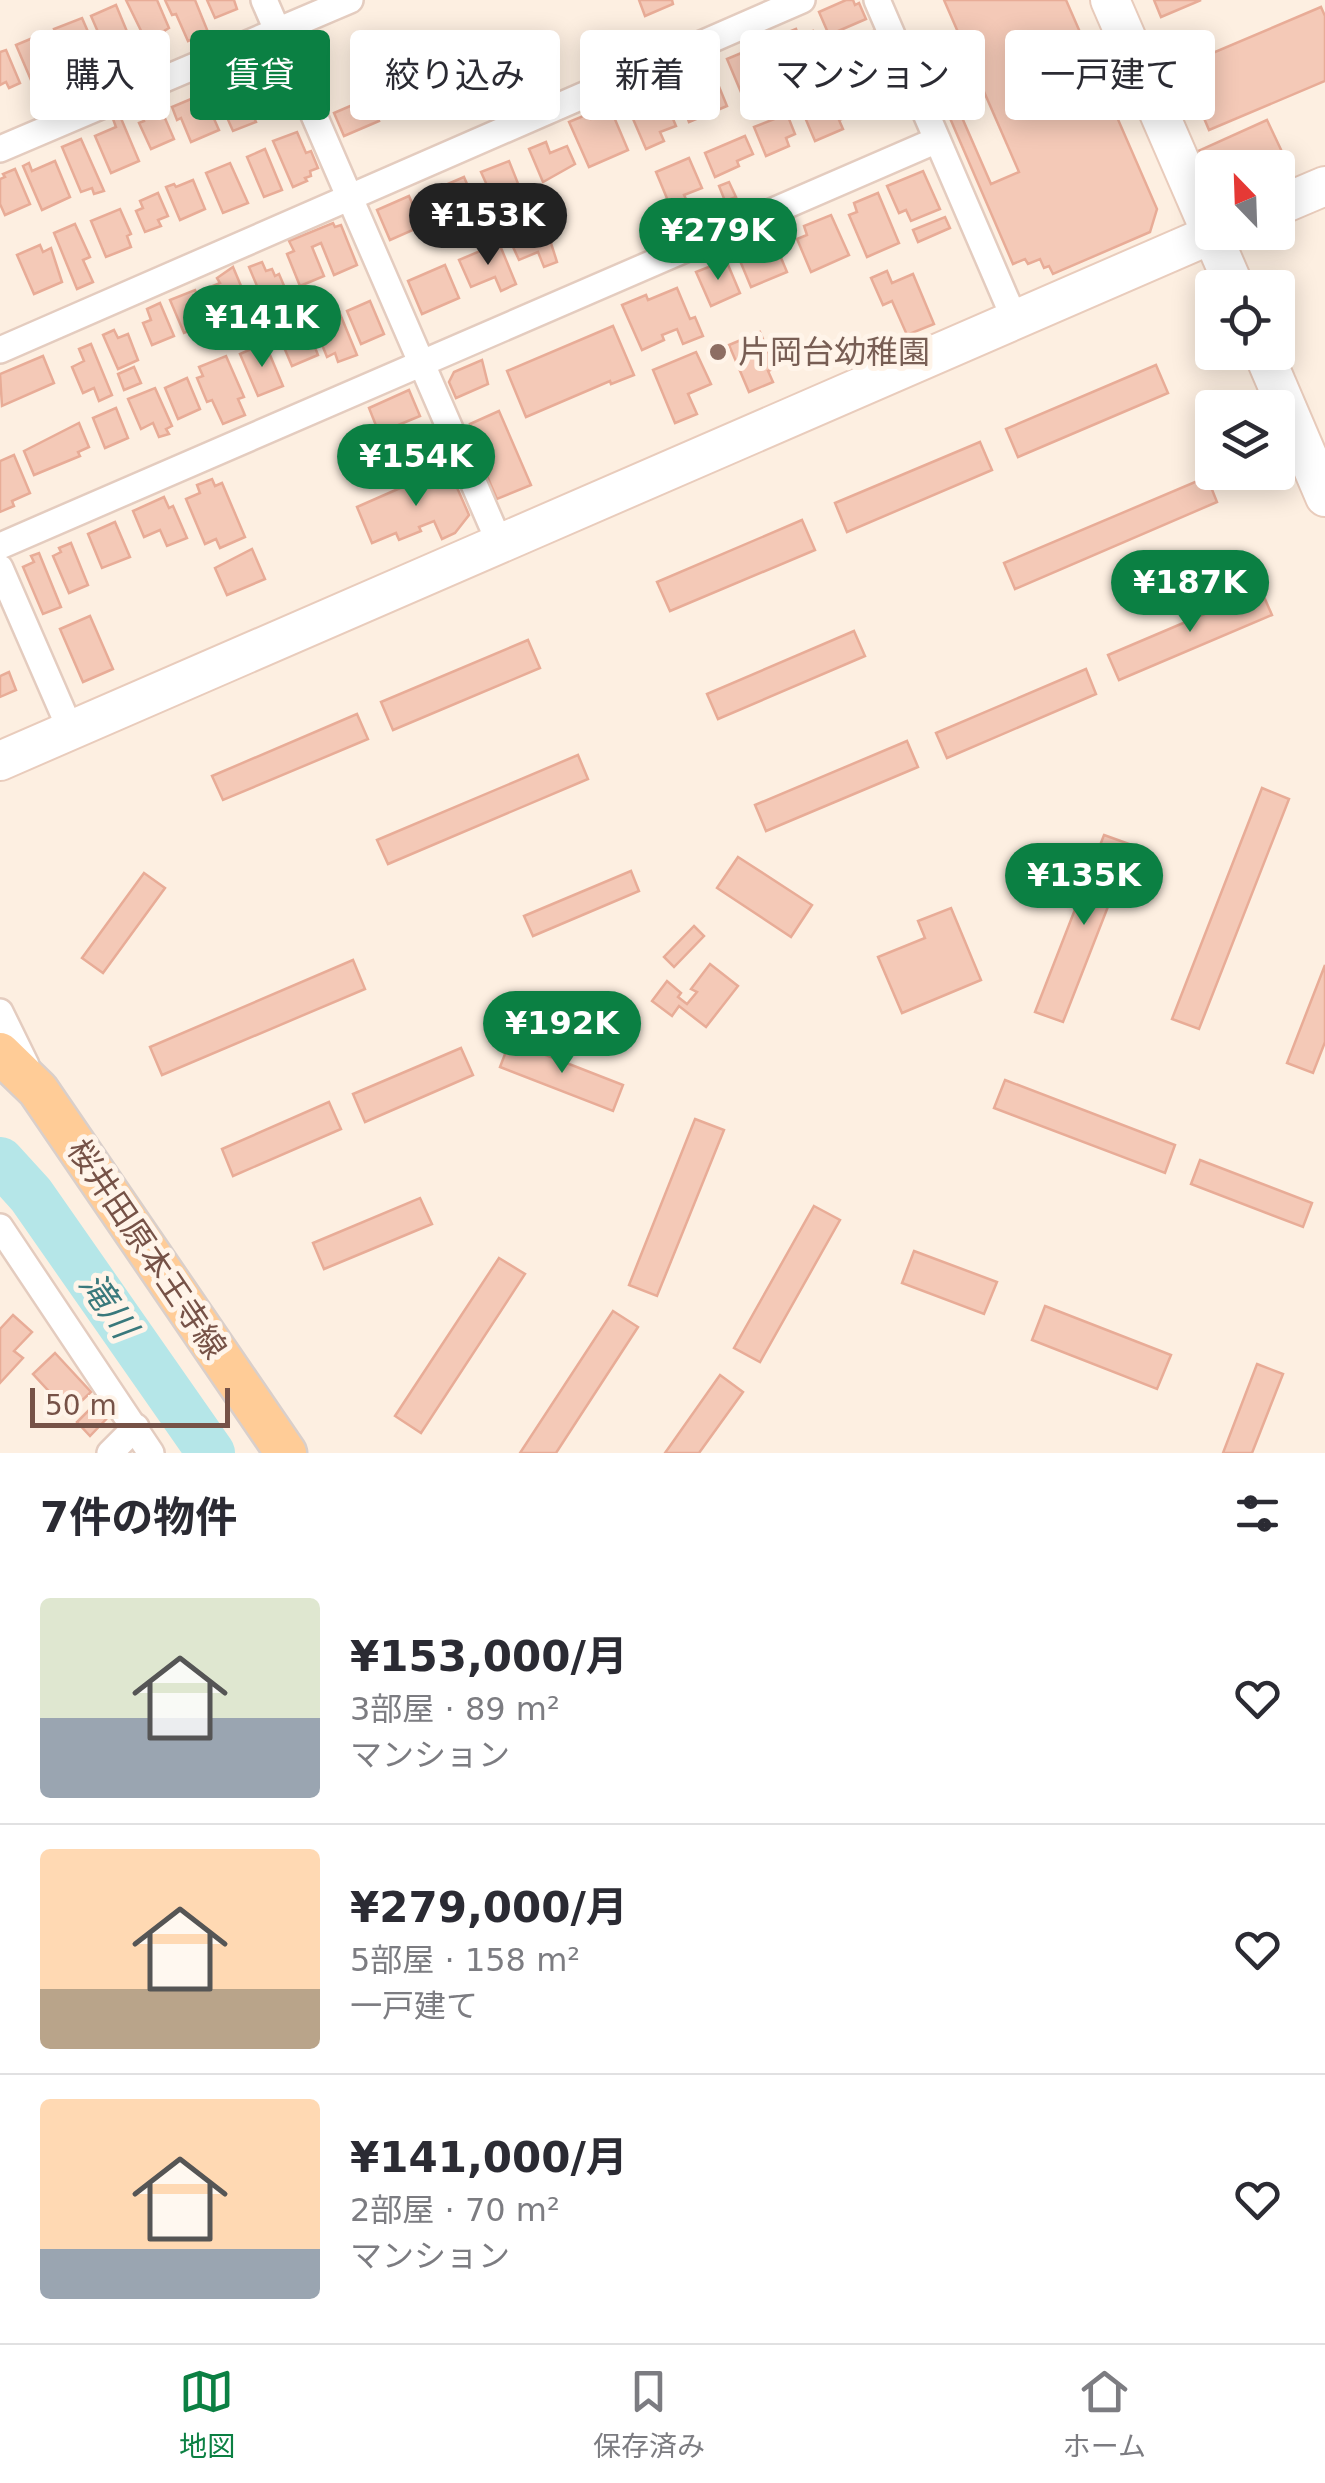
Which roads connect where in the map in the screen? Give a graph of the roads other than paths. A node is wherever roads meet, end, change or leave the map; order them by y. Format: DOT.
graph roads {
  1 [pos="264,0"];
  2 [pos="350,0"];
  3 [pos="802,0"];
  4 [pos="877,0"];
  5 [pos="1110,0"];
  6 [pos="277,30"];
  7 [pos="282,30"];
  8 [pos="190,69"];
  9 [pos="317,120"];
  10 [pos="937,140"];
  11 [pos="0,149"];
  12 [pos="1325,186"];
  13 [pos="1195,189"];
  14 [pos="350,196"];
  15 [pos="1295,199"];
  16 [pos="1195,243"];
  17 [pos="1015,320"];
  18 [pos="0,350"];
  19 [pos="423,364"];
  20 [pos="1271,370"];
  21 [pos="1325,497"];
  22 [pos="500,544"];
  23 [pos="0,546"];
  24 [pos="0,568"];
  25 [pos="70,731"];
  26 [pos="0,761"];
  27 [pos="0,1012"];
  28 [pos="0,1052"];
  29 [pos="38,1090"];
  30 [pos="0,1227"];
  31 [pos="8,1258"];
  32 [pos="136,1427"];
  33 [pos="110,1453"];
  34 [pos="151,1453"];
  35 [pos="286,1453"];
  1 -- 6 [label="street"];
  2 -- 7 [label="street"];
  3 -- 14 [label="street"];
  4 -- 10 [label="street"];
  5 -- 13 [label="street"];
  8 -- 11 [label="street"];
  9 -- 14 [label="street"];
  10 -- 17 [label="street"];
  10 -- 19 [label="street"];
  12 -- 15 [label="street"];
  14 -- 18 [label="street"];
  14 -- 19 [label="street"];
  16 -- 17 [label="street"];
  17 -- 22 [label="street"];
  19 -- 22 [label="street"];
  19 -- 23 [label="street"];
  20 -- 21 [label="street"];
  22 -- 25 [label="street"];
  24 -- 25 [label="street"];
  25 -- 26 [label="street"];
  27 -- 29 [label="street"];
  28 -- 29 [label="main road, 桜井田原本王寺線"];
  29 -- 35 [label="main road, 桜井田原本王寺線"];
  30 -- 31 [label="street"];
  31 -- 32 [label="street"];
  32 -- 33 [label="street"];
  32 -- 34 [label="street"];
}
